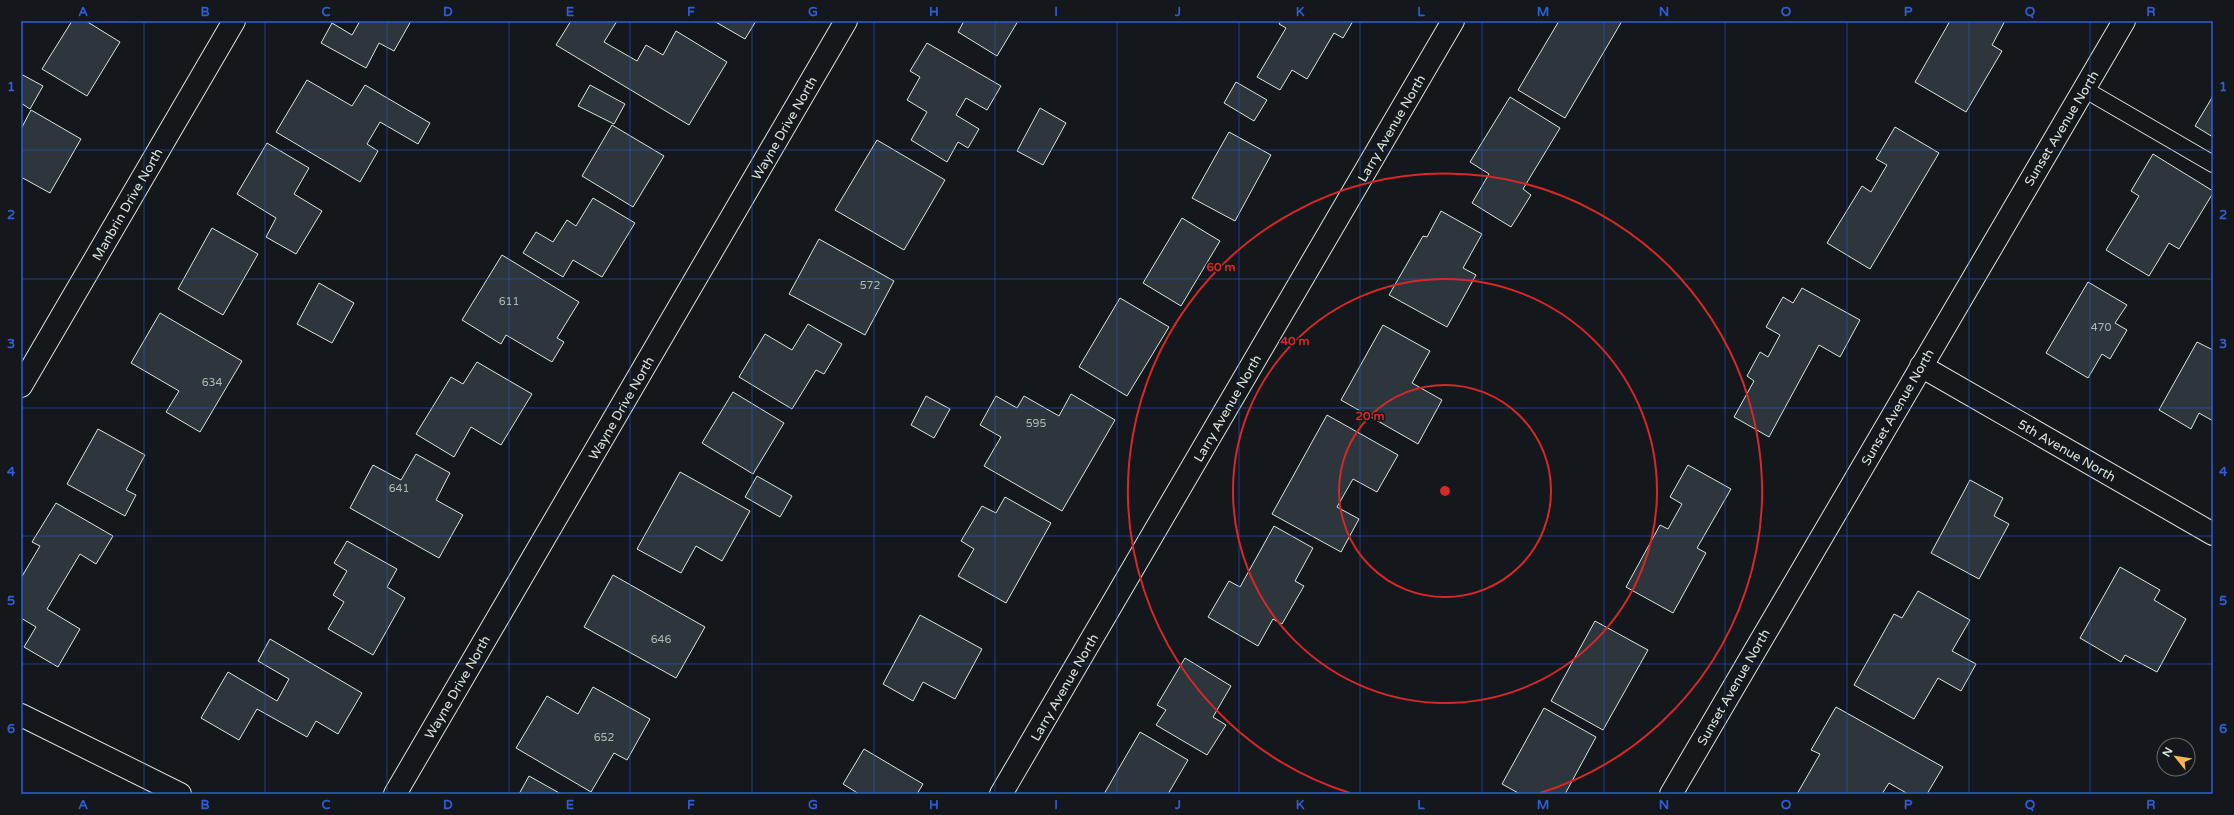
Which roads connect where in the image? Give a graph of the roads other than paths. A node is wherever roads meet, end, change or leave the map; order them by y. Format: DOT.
graph roads {
  1 [pos="234,21"];
  2 [pos="846,21"];
  3 [pos="1453,21"];
  4 [pos="2124,21"];
  5 [pos="2084,89"];
  6 [pos="2213,164"];
  7 [pos="1921,366"];
  8 [pos="21,386"];
  9 [pos="2213,534"];
  10 [pos="21,715"];
  11 [pos="180,794"];
  12 [pos="395,794"];
  13 [pos="1001,794"];
  14 [pos="1671,794"];
  1 -- 8 [label="street, Manbrin Drive North"];
  2 -- 12 [label="street, Wayne Drive North"];
  3 -- 13 [label="street, Larry Avenue North"];
  4 -- 5 [label="street, Sunset Avenue North"];
  5 -- 6 [label="lane"];
  5 -- 7 [label="street, Sunset Avenue North"];
  7 -- 9 [label="street, 5th Avenue North"];
  7 -- 14 [label="street, Sunset Avenue North"];
  10 -- 11 [label="street"];
}
